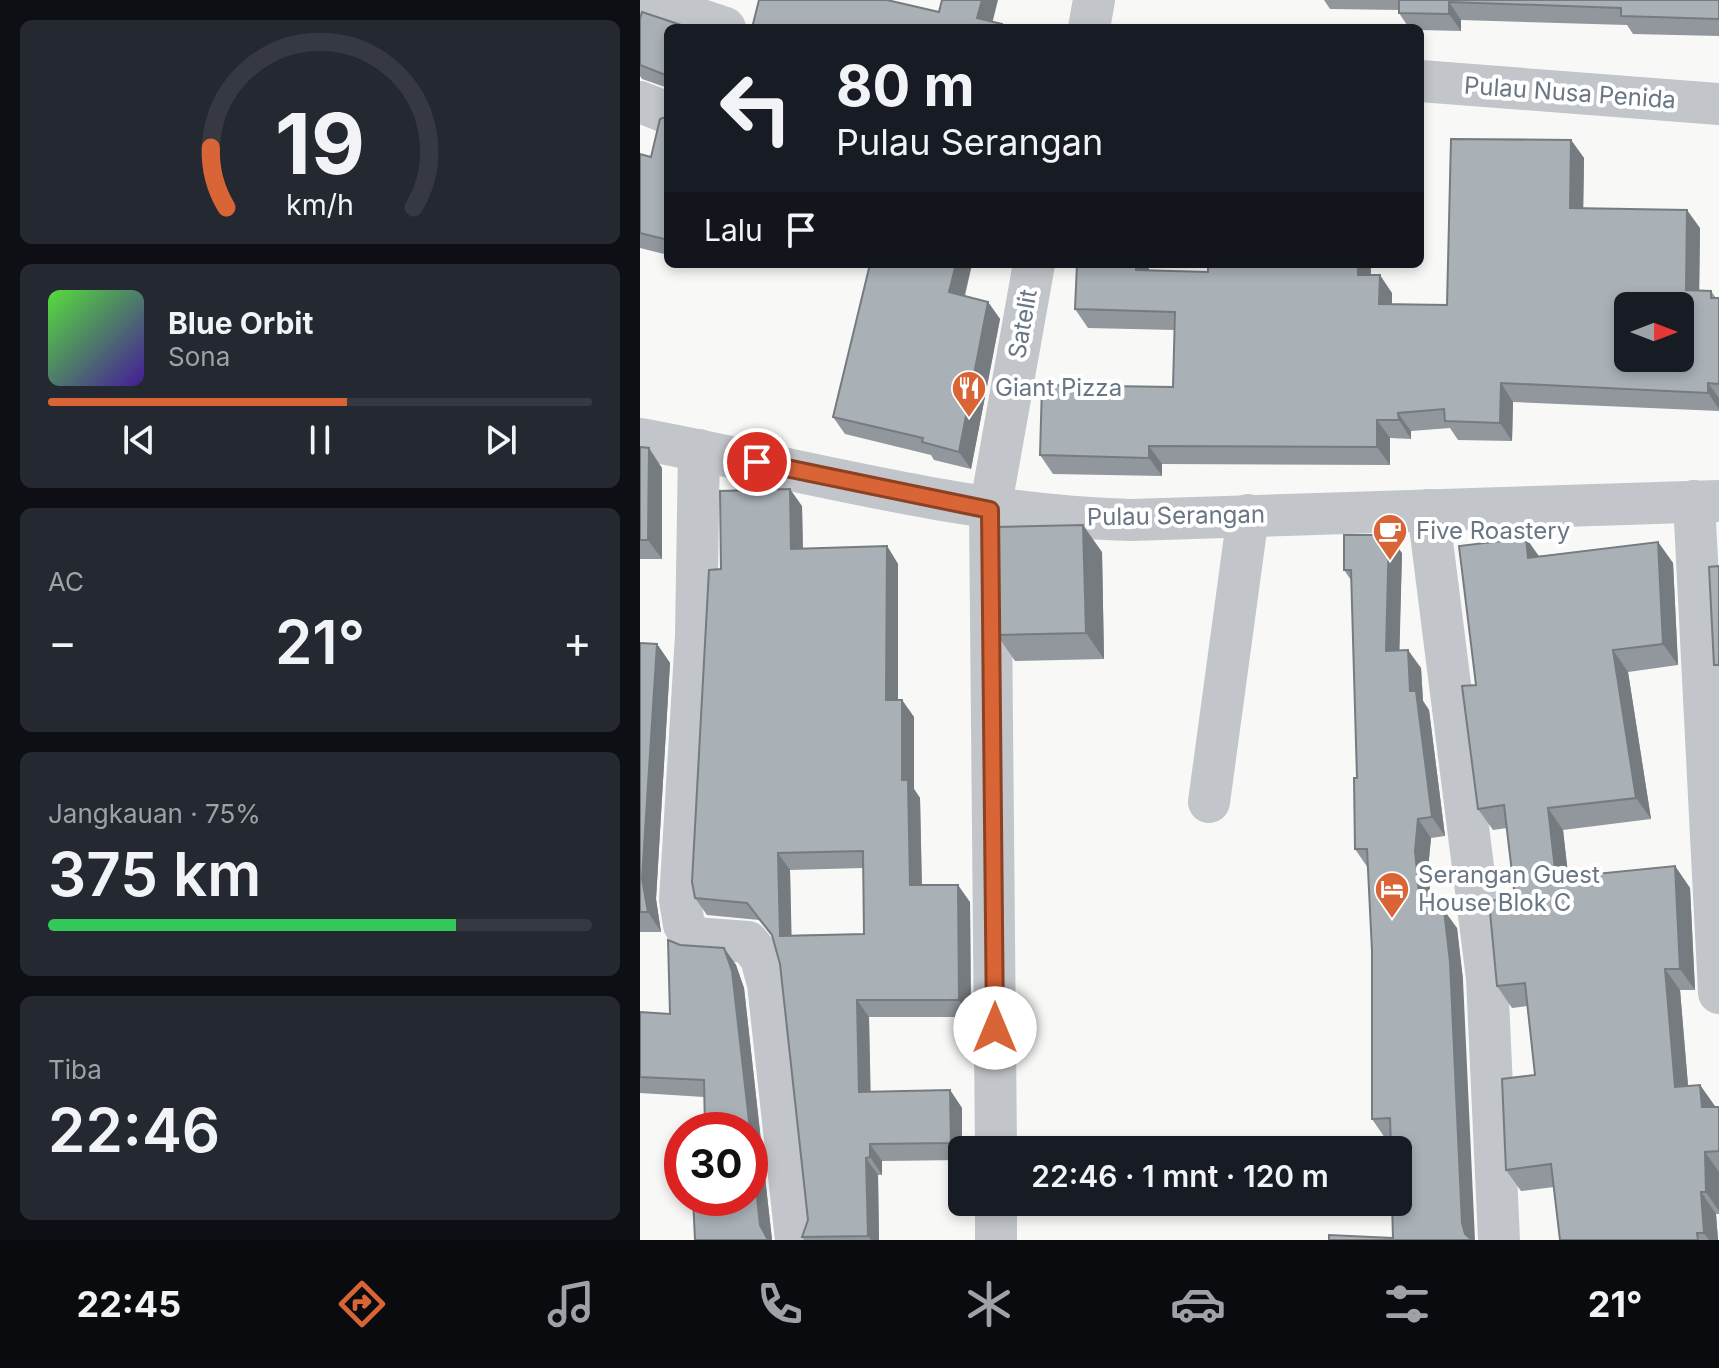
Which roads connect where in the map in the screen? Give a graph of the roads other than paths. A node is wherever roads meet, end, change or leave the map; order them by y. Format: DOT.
graph roads {
  1 [pos="642,0"];
  2 [pos="1094,0"];
  3 [pos="713,24"];
  4 [pos="1090,24"];
  5 [pos="1424,81"];
  6 [pos="640,102"];
  7 [pos="1719,104"];
  8 [pos="664,111"];
  9 [pos="1033,268"];
  10 [pos="640,439"];
  11 [pos="699,450"];
  12 [pos="1707,501"];
  13 [pos="990,510"];
  14 [pos="1428,510"];
  15 [pos="1248,515"];
  16 [pos="1209,802"];
  17 [pos="1719,993"];
  18 [pos="996,1136"];
  19 [pos="996,1216"];
  20 [pos="796,1240"];
  21 [pos="996,1240"];
  22 [pos="1499,1240"];
  1 -- 3 [label="street"];
  2 -- 4 [label="street"];
  5 -- 7 [label="street, Pulau Nusa Penida"];
  6 -- 8 [label="street"];
  9 -- 13 [label="street, Satelit"];
  10 -- 11 [label="street, Pulau Serangan"];
  11 -- 13 [label="street, Pulau Serangan"];
  11 -- 20 [label="street"];
  12 -- 14 [label="street, Pulau Serangan"];
  12 -- 17 [label="street"];
  13 -- 15 [label="street, Pulau Serangan"];
  13 -- 18 [label="street, Satelit"];
  14 -- 15 [label="street, Pulau Serangan"];
  14 -- 22 [label="street"];
  15 -- 16 [label="street"];
  19 -- 21 [label="street"];
}
